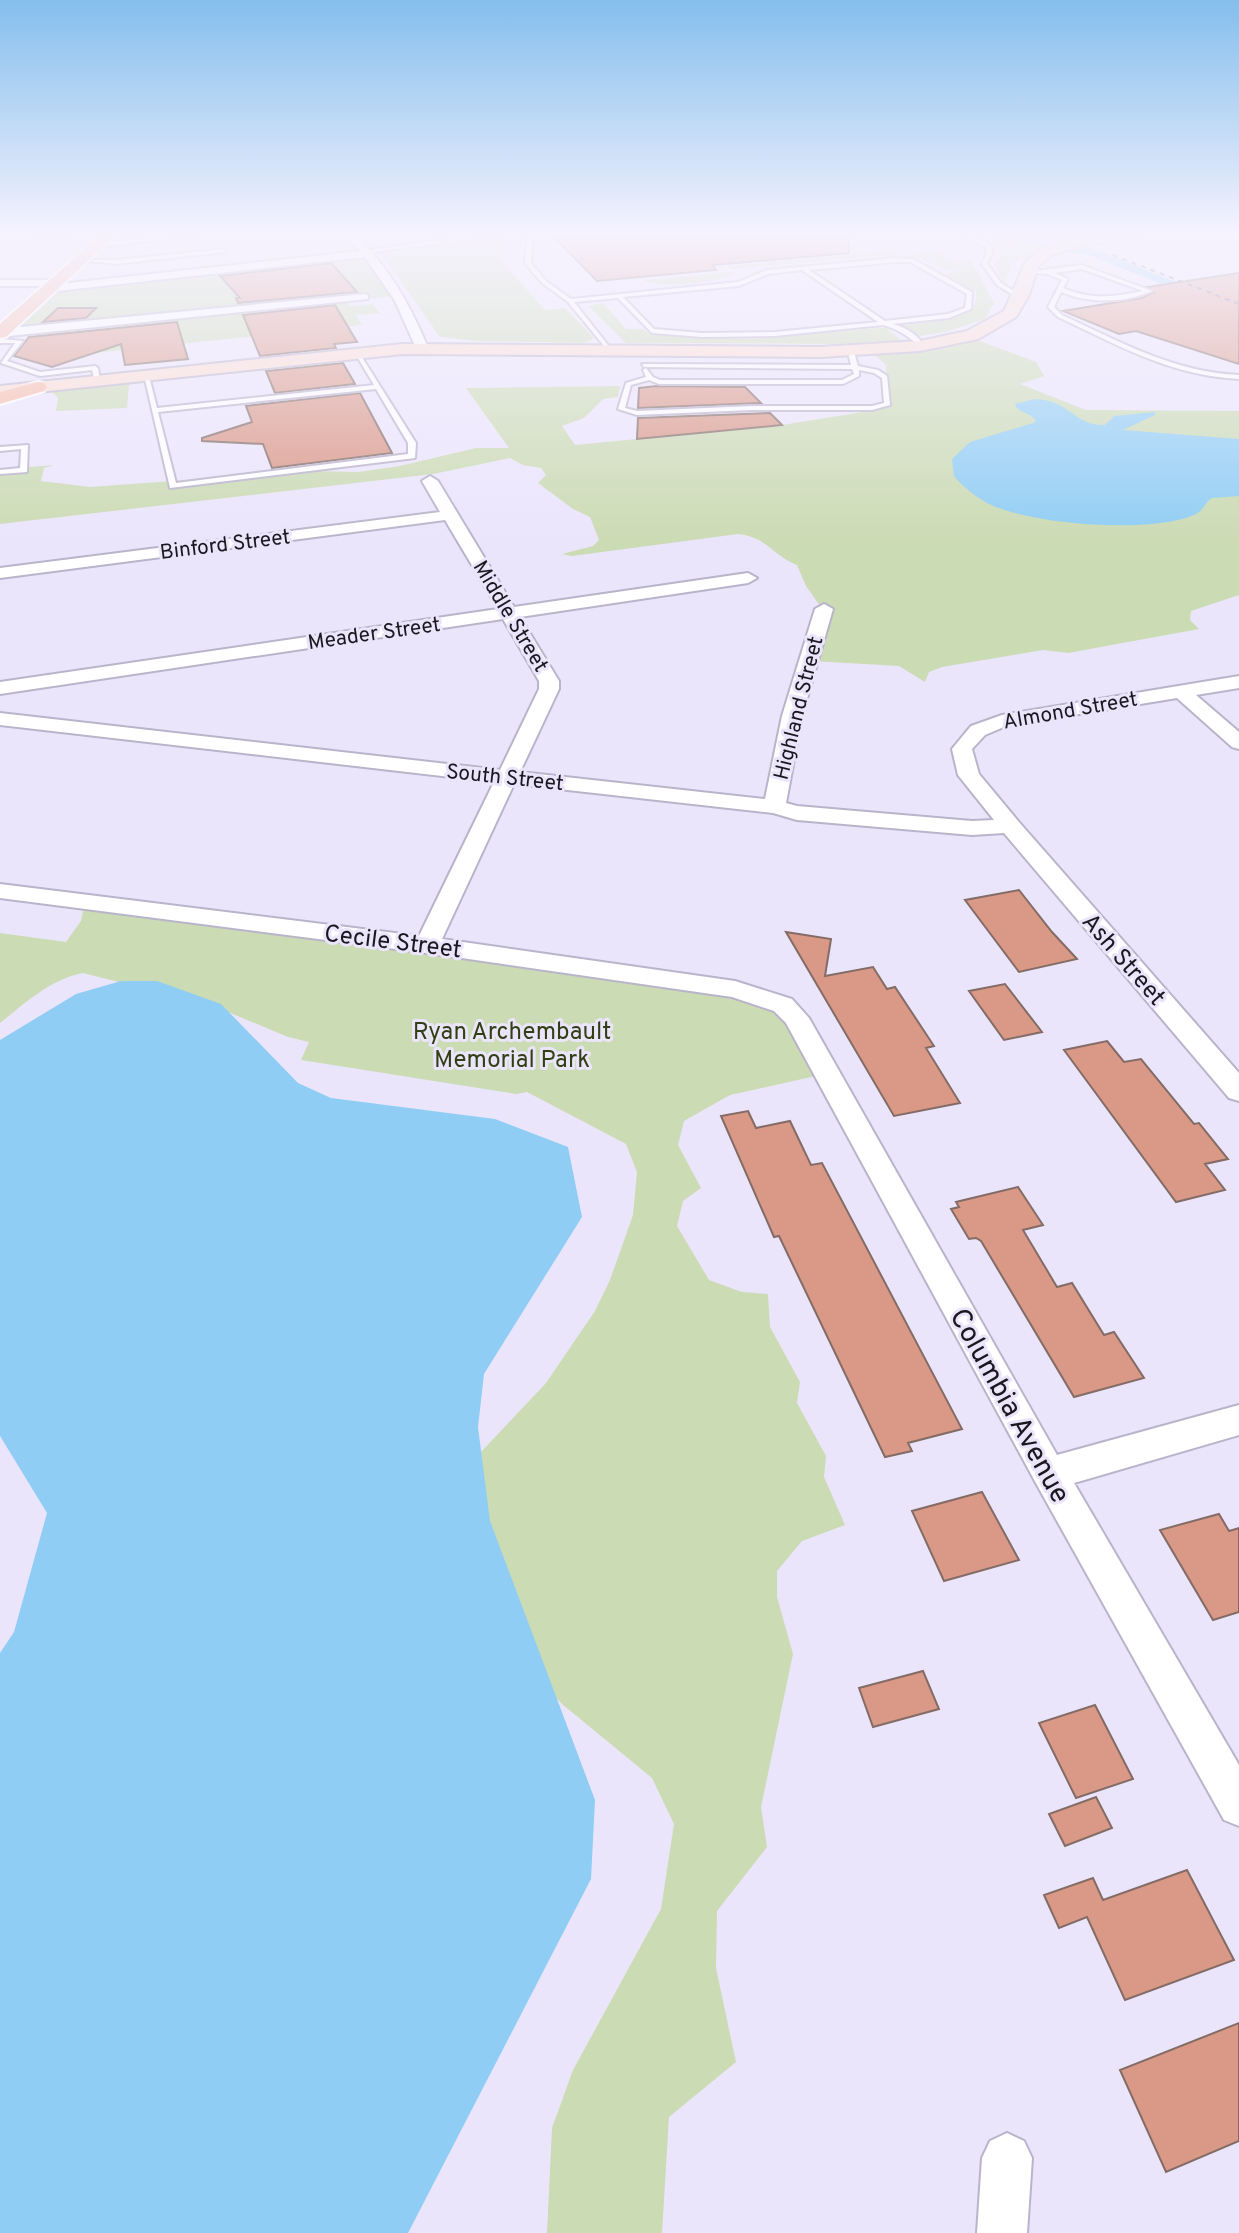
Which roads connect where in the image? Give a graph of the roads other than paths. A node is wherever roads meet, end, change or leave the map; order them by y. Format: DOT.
graph roads {
  1 [pos="418,336"];
  2 [pos="598,336"];
  3 [pos="896,336"];
  4 [pos="968,336"];
  5 [pos="1104,336"];
  6 [pos="0,341"];
  7 [pos="920,346"];
  8 [pos="422,348"];
  9 [pos="609,350"];
  10 [pos="0,352"];
  11 [pos="11,352"];
  12 [pos="358,353"];
  13 [pos="639,358"];
  14 [pos="853,359"];
  15 [pos="2,362"];
  16 [pos="722,366"];
  17 [pos="146,376"];
  18 [pos="1239,377"];
  19 [pos="650,378"];
  20 [pos="723,382"];
  21 [pos="40,383"];
  22 [pos="376,387"];
  23 [pos="0,389"];
  24 [pos="0,398"];
  25 [pos="154,410"];
  26 [pos="0,449"];
  27 [pos="0,472"];
  28 [pos="430,481"];
  29 [pos="450,515"];
  30 [pos="0,573"];
  31 [pos="748,578"];
  32 [pos="824,608"];
  33 [pos="510,613"];
  34 [pos="1239,682"];
  35 [pos="0,688"];
  36 [pos="1180,691"];
  37 [pos="0,719"];
  38 [pos="1239,743"];
  39 [pos="508,777"];
  40 [pos="774,807"];
  41 [pos="1010,826"];
  42 [pos="0,891"];
  43 [pos="426,945"];
  44 [pos="783,1004"];
  45 [pos="1239,1091"];
  46 [pos="1239,1420"];
  47 [pos="1049,1474"];
  48 [pos="1239,1805"];
  49 [pos="1007,2158"];
  50 [pos="1002,2233"];
  1 -- 8 [label="street"];
  2 -- 9 [label="lane"];
  3 -- 7 [label="lane"];
  4 -- 7 [label="street"];
  5 -- 18 [label="lane"];
  6 -- 11 [label="lane"];
  7 -- 14 [label="street"];
  8 -- 9 [label="street"];
  8 -- 12 [label="street"];
  9 -- 13 [label="street"];
  10 -- 11 [label="lane"];
  11 -- 15 [label="lane"];
  12 -- 17 [label="street"];
  12 -- 22 [label="lane"];
  13 -- 14 [label="street"];
  13 -- 16 [label="lane"];
  13 -- 19 [label="lane"];
  14 -- 16 [label="lane"];
  14 -- 19 [label="lane"];
  14 -- 20 [label="lane"];
  15 -- 21 [label="lane"];
  16 -- 20 [label="lane"];
  17 -- 21 [label="street"];
  17 -- 25 [label="lane"];
  19 -- 20 [label="lane"];
  21 -- 23 [label="street"];
  21 -- 24 [label="main road"];
  22 -- 25 [label="lane"];
  22 -- 25 [label="lane"];
  26 -- 27 [label="lane"];
  28 -- 29 [label="street, Middle Street"];
  29 -- 30 [label="street, Binford Street"];
  29 -- 33 [label="street, Middle Street"];
  31 -- 33 [label="street, Meader Street"];
  32 -- 40 [label="street, Highland Street"];
  33 -- 35 [label="street, Meader Street"];
  33 -- 39 [label="street, Middle Street"];
  34 -- 36 [label="street, Almond Street"];
  36 -- 38 [label="street"];
  36 -- 41 [label="street, Almond Street"];
  37 -- 39 [label="street, South Street"];
  39 -- 40 [label="street, South Street"];
  39 -- 43 [label="street, Middle Street"];
  40 -- 41 [label="street, South Street"];
  41 -- 45 [label="street, Ash Street"];
  42 -- 43 [label="street, Cecile Street"];
  43 -- 44 [label="street, Cecile Street"];
  44 -- 47 [label="street, Columbia Avenue"];
  46 -- 47 [label="street"];
  47 -- 48 [label="street, Columbia Avenue"];
  49 -- 50 [label="street"];
}
